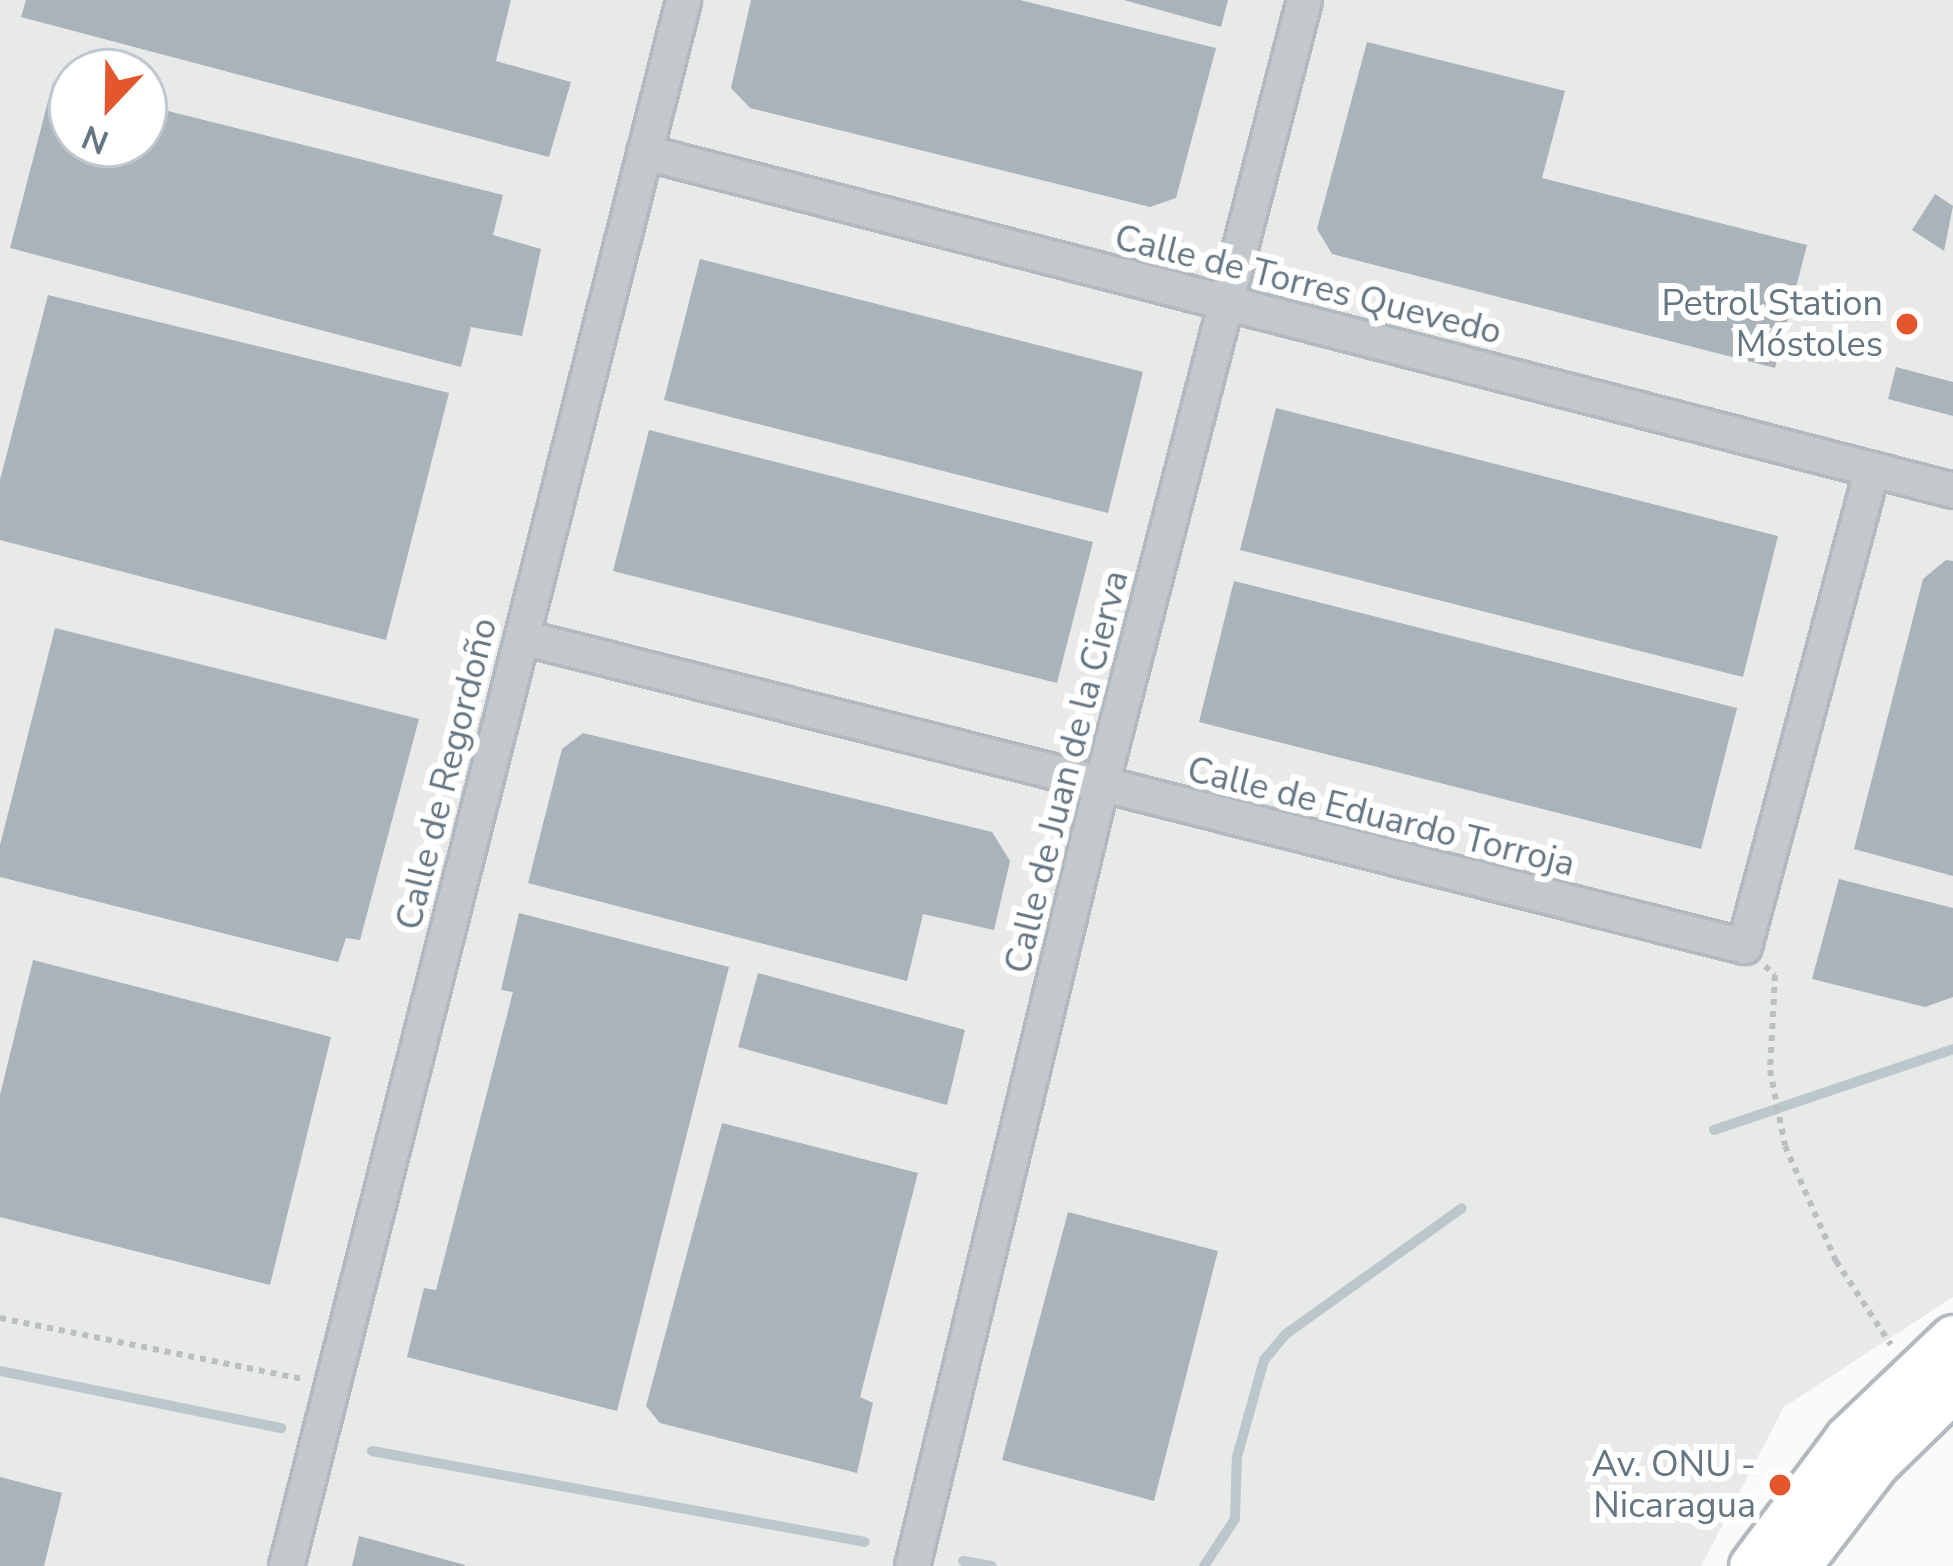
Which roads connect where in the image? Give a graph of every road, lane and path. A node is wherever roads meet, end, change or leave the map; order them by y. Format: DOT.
graph roads {
  1 [pos="682,0"];
  2 [pos="1304,0"];
  3 [pos="644,152"];
  4 [pos="1228,305"];
  5 [pos="1872,469"];
  6 [pos="1953,490"];
  7 [pos="522,637"];
  8 [pos="1100,788"];
  9 [pos="1744,946"];
  10 [pos="0,1318"];
  11 [pos="1953,1338"];
  12 [pos="332,1385"];
  13 [pos="1940,1392"];
  14 [pos="286,1566"];
  15 [pos="912,1566"];
  16 [pos="1752,1566"];
  17 [pos="1797,1566"];
  1 -- 3 [label="street, Calle de Regordoño"];
  2 -- 4 [label="street, Calle de Juan de la Cierva"];
  3 -- 4 [label="street, Calle de Torres Quevedo"];
  3 -- 7 [label="street, Calle de Regordoño"];
  4 -- 5 [label="street, Calle de Torres Quevedo"];
  4 -- 8 [label="street, Calle de Juan de la Cierva"];
  5 -- 6 [label="street, Calle de Torres Quevedo"];
  5 -- 9 [label="street"];
  7 -- 8 [label="street, Calle de Eduardo Torroja"];
  7 -- 12 [label="street, Calle de Regordoño"];
  8 -- 9 [label="street, Calle de Eduardo Torroja"];
  8 -- 15 [label="street, Calle de Juan de la Cierva"];
  9 -- 13 [label="path"];
  10 -- 12 [label="path"];
  11 -- 13 [label="street"];
  12 -- 14 [label="street, Calle de Regordoño"];
  13 -- 16 [label="street"];
  13 -- 17 [label="street"];
}
